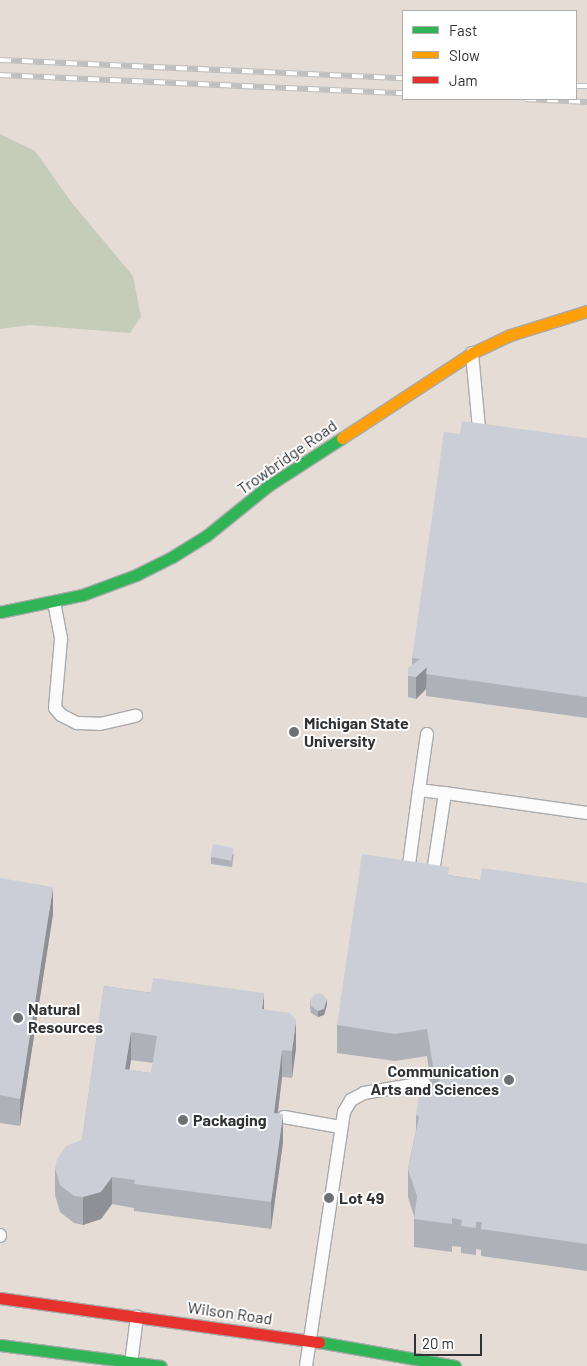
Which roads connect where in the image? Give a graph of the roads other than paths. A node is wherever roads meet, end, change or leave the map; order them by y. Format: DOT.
graph roads {
  1 [pos="587,311"];
  2 [pos="472,353"];
  3 [pos="480,446"];
  4 [pos="54,602"];
  5 [pos="0,612"];
  6 [pos="136,716"];
  7 [pos="427,734"];
  8 [pos="419,790"];
  9 [pos="445,793"];
  10 [pos="587,813"];
  11 [pos="408,872"];
  12 [pos="432,879"];
  13 [pos="424,1083"];
  14 [pos="284,1117"];
  15 [pos="340,1127"];
  16 [pos="0,1298"];
  17 [pos="137,1316"];
  18 [pos="310,1340"];
  19 [pos="0,1345"];
  20 [pos="131,1364"];
  21 [pos="161,1366"];
  22 [pos="306,1366"];
  23 [pos="455,1366"];
  1 -- 2 [label="street, Trowbridge Road"];
  2 -- 3 [label="lane"];
  2 -- 4 [label="street, Trowbridge Road"];
  4 -- 5 [label="street, Trowbridge Road"];
  4 -- 6 [label="lane"];
  7 -- 8 [label="lane"];
  8 -- 9 [label="lane"];
  8 -- 11 [label="lane"];
  9 -- 10 [label="lane"];
  9 -- 12 [label="lane"];
  13 -- 15 [label="lane"];
  14 -- 15 [label="lane"];
  15 -- 18 [label="lane"];
  16 -- 17 [label="street, Wilson Road"];
  17 -- 18 [label="street, Wilson Road"];
  17 -- 20 [label="lane"];
  18 -- 22 [label="lane"];
  18 -- 23 [label="street, Wilson Road"];
  19 -- 20 [label="street"];
  20 -- 21 [label="street"];
}
